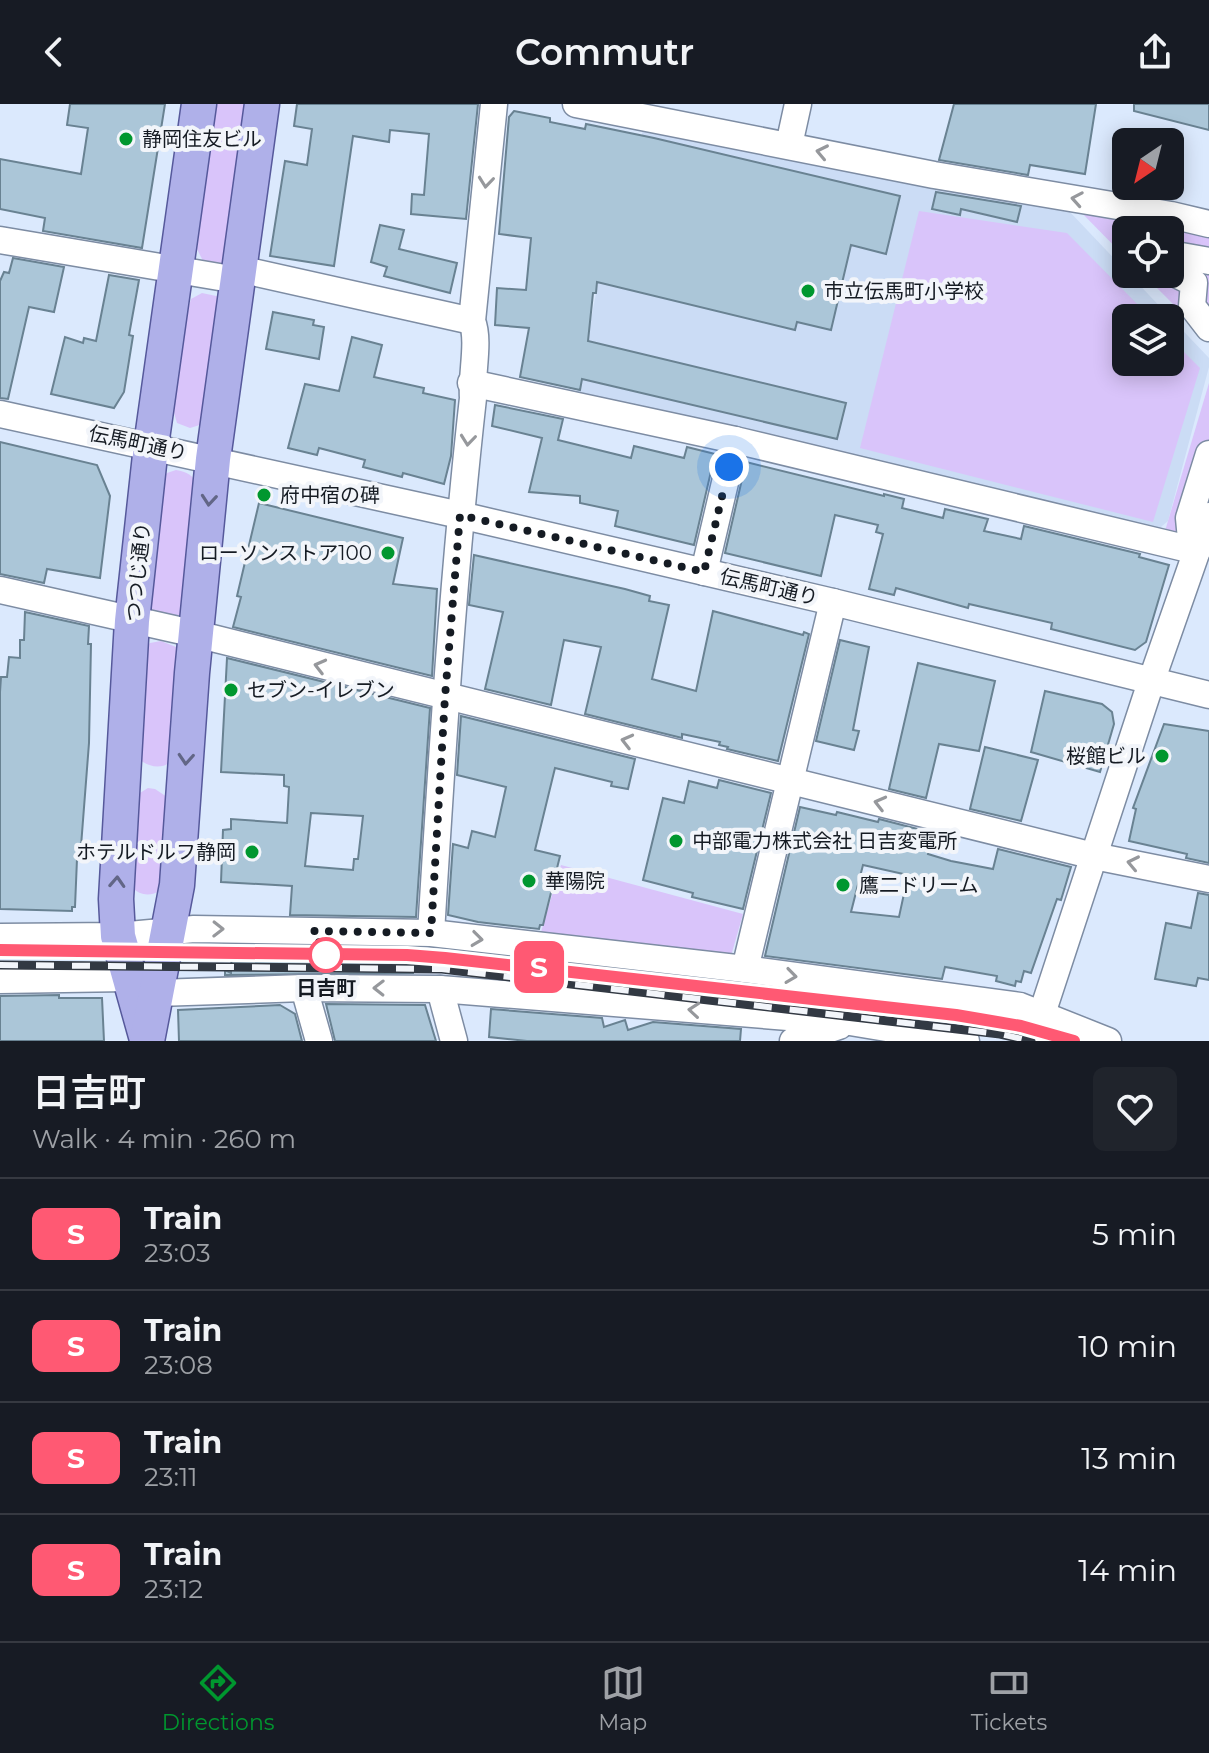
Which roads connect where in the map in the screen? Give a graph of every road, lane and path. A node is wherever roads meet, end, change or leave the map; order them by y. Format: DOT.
graph roads {
  1 [pos="199,104"];
  2 [pos="262,104"];
  3 [pos="494,104"];
  4 [pos="576,104"];
  5 [pos="798,104"];
  6 [pos="789,145"];
  7 [pos="1140,216"];
  8 [pos="1184,223"];
  9 [pos="1209,224"];
  10 [pos="0,240"];
  11 [pos="1184,257"];
  12 [pos="1209,261"];
  13 [pos="176,270"];
  14 [pos="238,274"];
  15 [pos="1184,278"];
  16 [pos="472,321"];
  17 [pos="1209,328"];
  18 [pos="471,383"];
  19 [pos="0,414"];
  20 [pos="735,440"];
  21 [pos="151,446"];
  22 [pos="1209,454"];
  23 [pos="213,459"];
  24 [pos="460,515"];
  25 [pos="1208,523"];
  26 [pos="1194,550"];
  27 [pos="704,572"];
  28 [pos="0,590"];
  29 [pos="833,602"];
  30 [pos="132,621"];
  31 [pos="196,634"];
  32 [pos="1151,682"];
  33 [pos="1209,695"];
  34 [pos="445,697"];
  35 [pos="790,780"];
  36 [pos="1094,856"];
  37 [pos="1209,879"];
  38 [pos="169,930"];
  39 [pos="431,933"];
  40 [pos="118,936"];
  41 [pos="0,937"];
  42 [pos="745,969"];
  43 [pos="0,980"];
  44 [pos="142,986"];
  45 [pos="304,988"];
  46 [pos="440,989"];
  47 [pos="850,1022"];
  48 [pos="1037,1029"];
  49 [pos="147,1040"];
  50 [pos="319,1041"];
  51 [pos="454,1041"];
  52 [pos="793,1041"];
  53 [pos="966,1041"];
  54 [pos="1108,1041"];
  1 -- 13 [label="main road, つつじ通り"];
  2 -- 14 [label="main road, つつじ通り"];
  3 -- 16 [label="street, one-way"];
  4 -- 6 [label="street"];
  5 -- 6 [label="street"];
  7 -- 6 [label="street, one-way"];
  8 -- 9 [label="street"];
  10 -- 13 [label="street"];
  11 -- 12 [label="street"];
  13 -- 14 [label="street"];
  13 -- 21 [label="main road, つつじ通り"];
  14 -- 16 [label="street"];
  14 -- 23 [label="main road, つつじ通り"];
  15 -- 17 [label="street"];
  16 -- 18 [label="street"];
  18 -- 20 [label="street"];
  18 -- 24 [label="street, one-way"];
  19 -- 21 [label="street, 伝馬町通り"];
  20 -- 26 [label="street"];
  20 -- 27 [label="street"];
  21 -- 23 [label="street, 伝馬町通り"];
  21 -- 30 [label="main road, つつじ通り"];
  22 -- 26 [label="street"];
  23 -- 24 [label="street, 伝馬町通り"];
  23 -- 31 [label="main road, つつじ通り, one-way"];
  24 -- 27 [label="street, 伝馬町通り"];
  24 -- 34 [label="street"];
  25 -- 26 [label="street"];
  26 -- 32 [label="street"];
  27 -- 29 [label="street, 伝馬町通り"];
  28 -- 30 [label="street"];
  29 -- 32 [label="street, 伝馬町通り"];
  29 -- 35 [label="street"];
  30 -- 31 [label="street"];
  40 -- 30 [label="main road, つつじ通り, one-way"];
  34 -- 31 [label="street, one-way"];
  31 -- 38 [label="main road, つつじ通り, one-way"];
  32 -- 33 [label="street, 伝馬町通り"];
  32 -- 36 [label="street"];
  35 -- 34 [label="street, one-way"];
  34 -- 39 [label="street"];
  36 -- 35 [label="street, one-way"];
  35 -- 42 [label="street"];
  37 -- 36 [label="street, one-way"];
  36 -- 48 [label="street"];
  38 -- 39 [label="street, one-way"];
  38 -- 40 [label="street"];
  38 -- 44 [label="main road, つつじ通り"];
  39 -- 42 [label="street, one-way"];
  40 -- 41 [label="street"];
  40 -- 44 [label="main road, つつじ通り"];
  42 -- 48 [label="street, one-way"];
  43 -- 44 [label="street"];
  44 -- 45 [label="street"];
  44 -- 49 [label="main road, つつじ通り"];
  46 -- 45 [label="street, one-way"];
  45 -- 50 [label="street"];
  47 -- 46 [label="street, one-way"];
  46 -- 51 [label="street"];
  47 -- 52 [label="street"];
  47 -- 53 [label="street"];
  48 -- 54 [label="street"];
}
